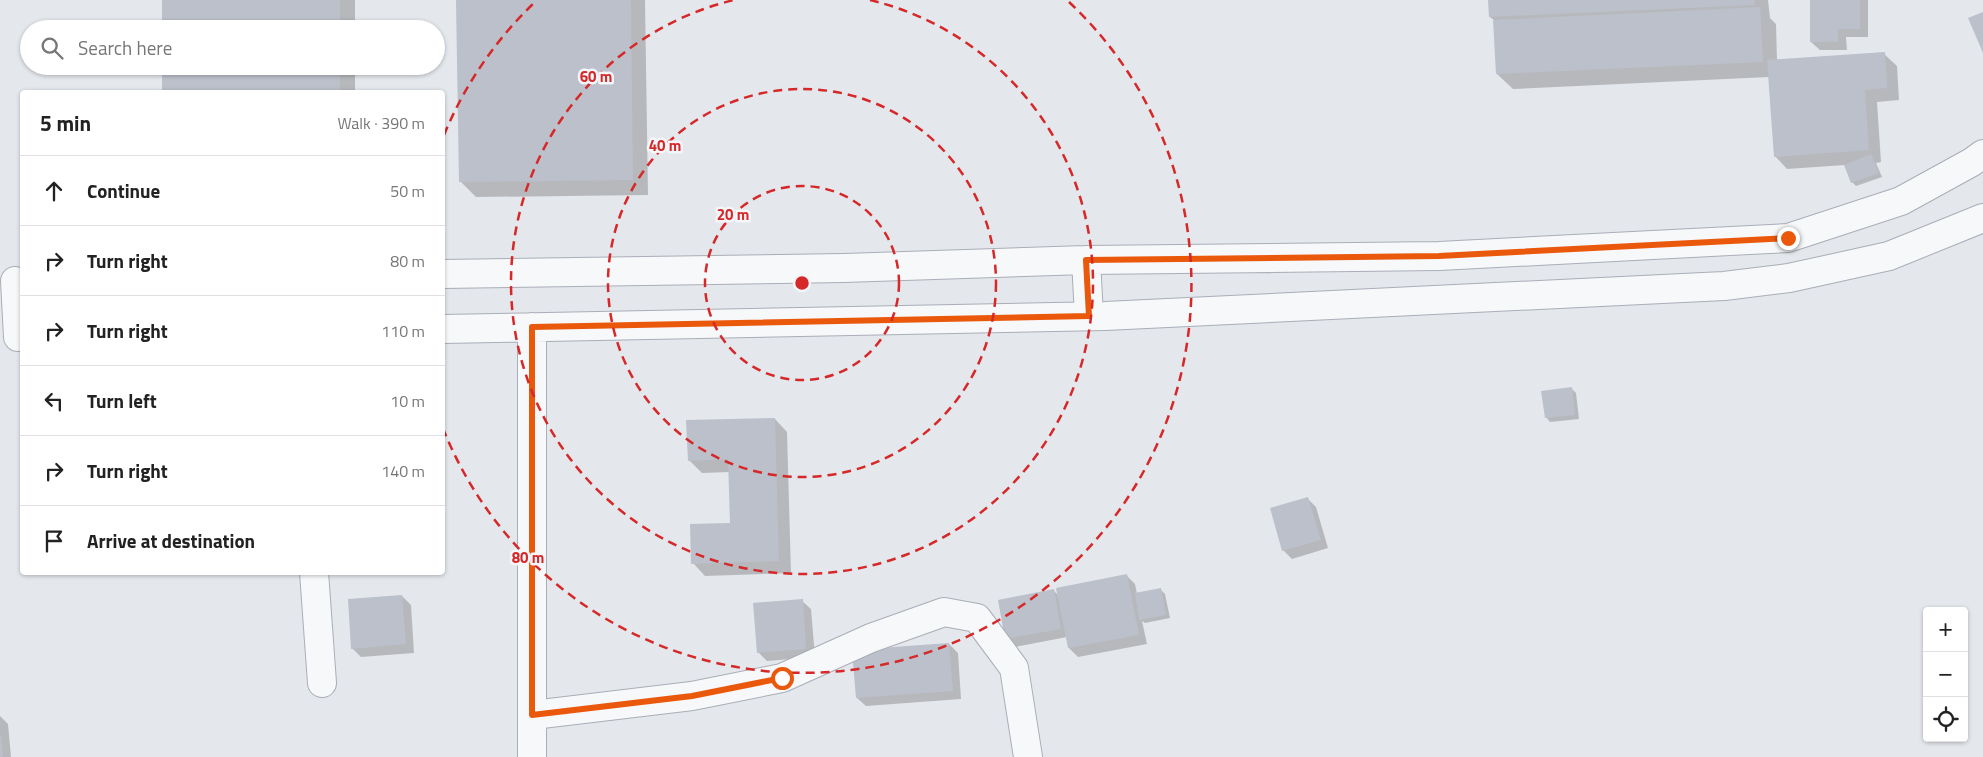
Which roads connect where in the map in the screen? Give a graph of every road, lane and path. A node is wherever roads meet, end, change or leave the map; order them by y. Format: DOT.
graph roads {
  1 [pos="1983,154"];
  2 [pos="1983,218"];
  3 [pos="445,274"];
  4 [pos="13,284"];
  5 [pos="1087,284"];
  6 [pos="532,327"];
  7 [pos="445,329"];
  8 [pos="14,333"];
  9 [pos="314,575"];
  10 [pos="322,683"];
  11 [pos="532,715"];
  12 [pos="532,757"];
  13 [pos="1028,757"];
  1 -- 5 [label="street"];
  2 -- 5 [label="street"];
  3 -- 5 [label="street"];
  4 -- 8 [label="street"];
  5 -- 6 [label="street"];
  6 -- 7 [label="street"];
  6 -- 11 [label="street"];
  9 -- 10 [label="street"];
  11 -- 12 [label="street"];
  11 -- 13 [label="street"];
}
